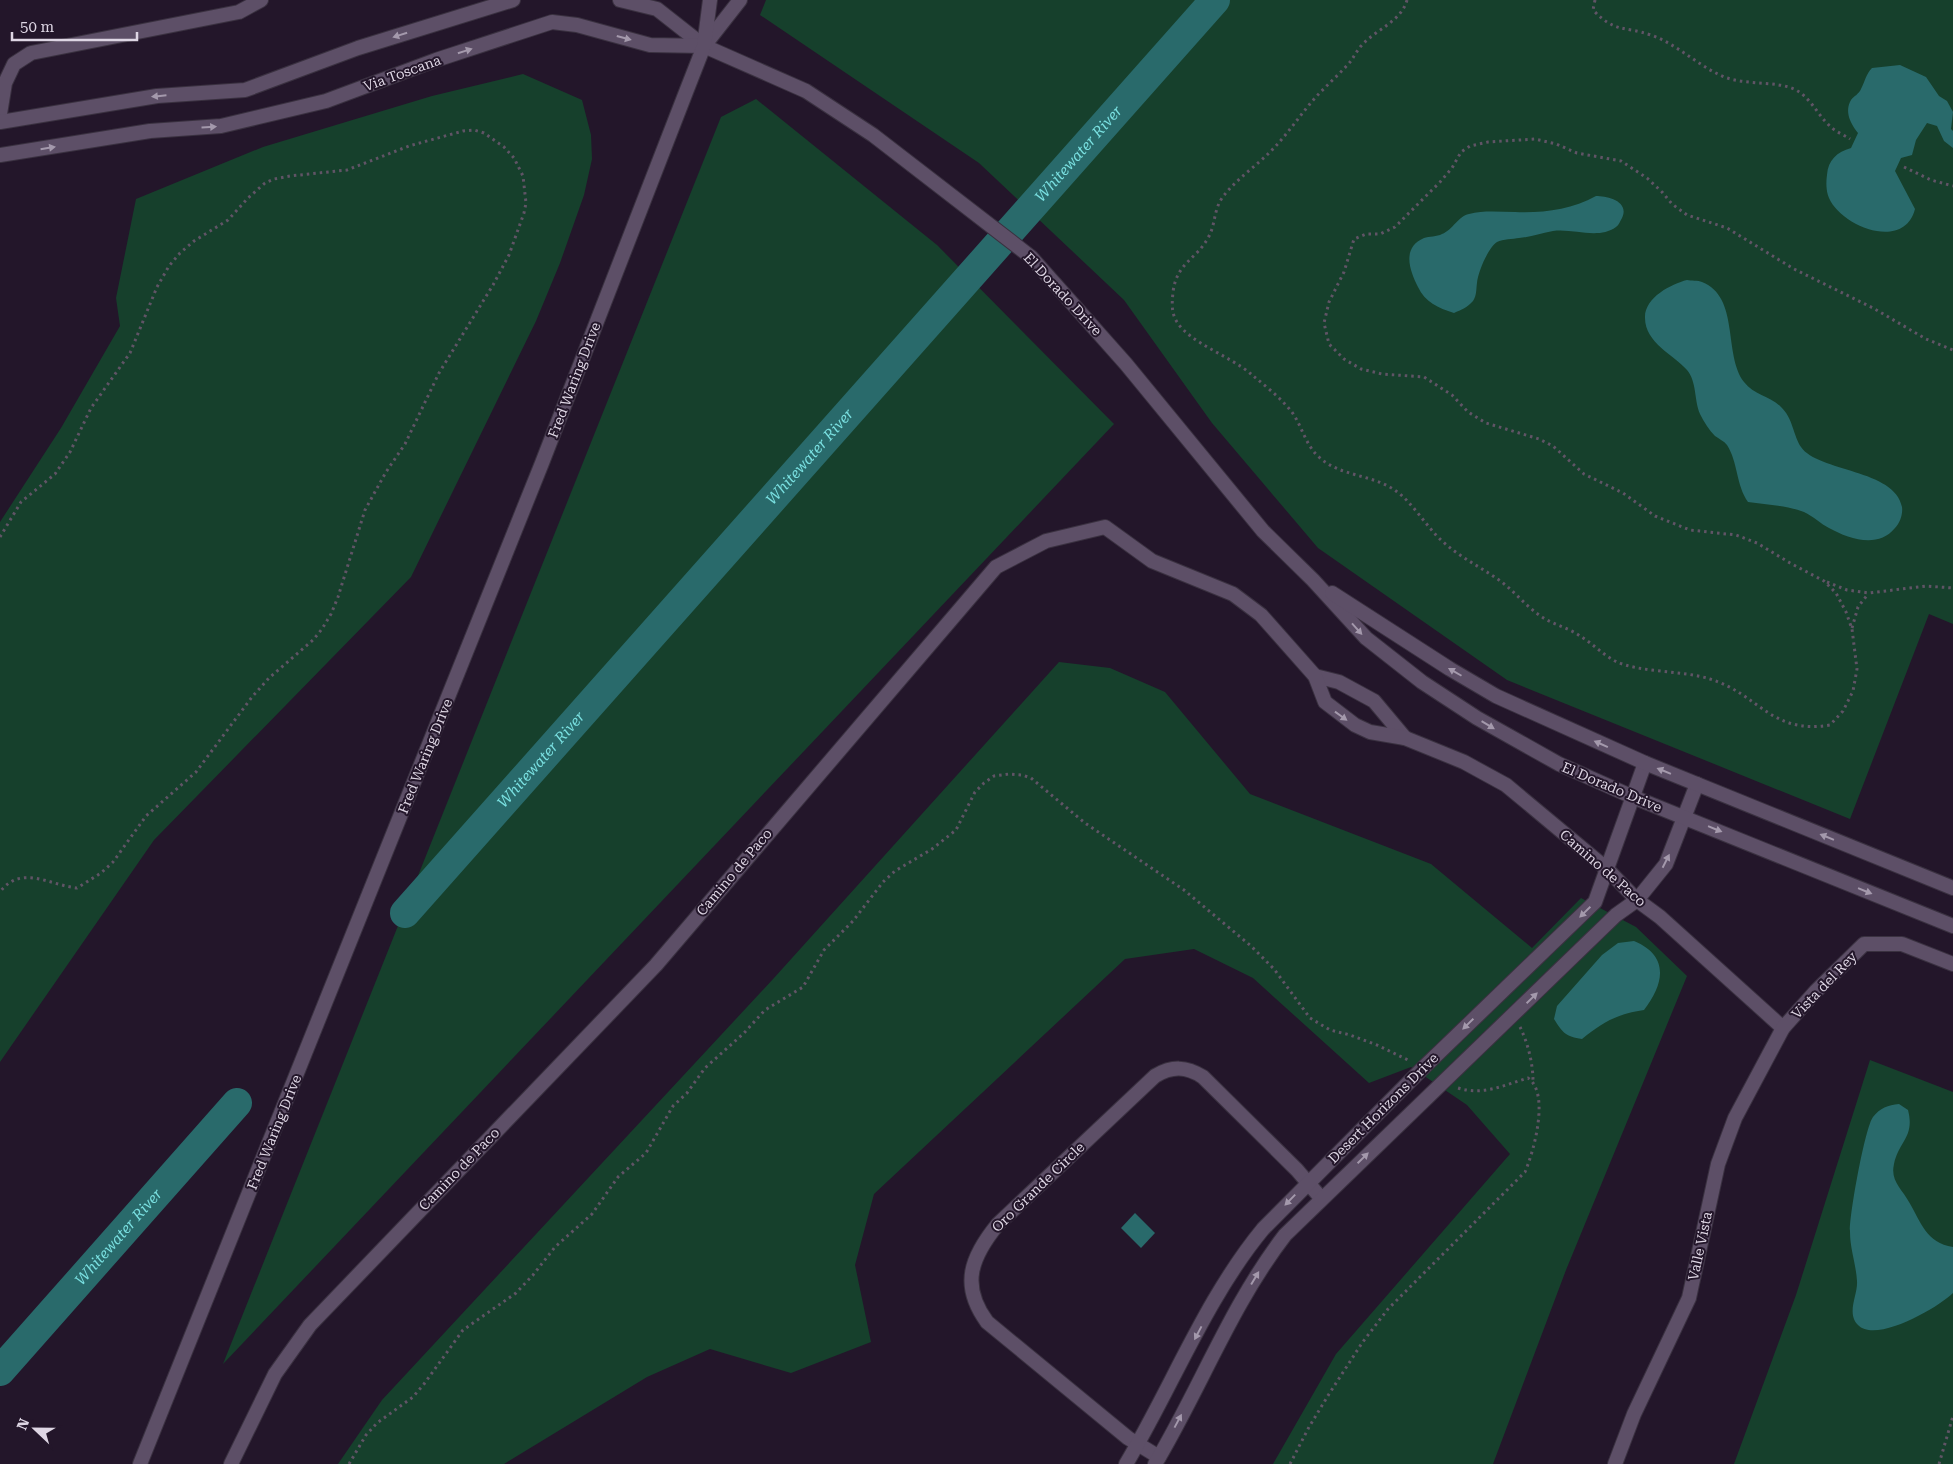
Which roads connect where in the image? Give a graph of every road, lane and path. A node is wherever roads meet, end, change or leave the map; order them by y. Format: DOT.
graph roads {
  1 [pos="261,0"];
  2 [pos="513,0"];
  3 [pos="620,0"];
  4 [pos="710,0"];
  5 [pos="740,0"];
  6 [pos="1407,0"];
  7 [pos="1595,0"];
  8 [pos="704,46"];
  9 [pos="0,114"];
  10 [pos="0,122"];
  11 [pos="1850,139"];
  12 [pos="0,155"];
  13 [pos="1904,167"];
  14 [pos="1953,186"];
  15 [pos="1953,350"];
  16 [pos="0,537"];
  17 [pos="1313,580"];
  18 [pos="1824,580"];
  19 [pos="1953,588"];
  20 [pos="1869,593"];
  21 [pos="1852,629"];
  22 [pos="1315,676"];
  23 [pos="1405,738"];
  24 [pos="1645,763"];
  25 [pos="1697,784"];
  26 [pos="1634,797"];
  27 [pos="1684,817"];
  28 [pos="1608,870"];
  29 [pos="1953,888"];
  30 [pos="0,892"];
  31 [pos="1637,900"];
  32 [pos="1953,926"];
  33 [pos="1953,964"];
  34 [pos="1514,1015"];
  35 [pos="1783,1028"];
  36 [pos="1415,1063"];
  37 [pos="1533,1082"];
  38 [pos="1453,1085"];
  39 [pos="1308,1182"];
  40 [pos="1321,1198"];
  41 [pos="1953,1416"];
  42 [pos="1138,1444"];
  43 [pos="1157,1460"];
  44 [pos="140,1464"];
  45 [pos="231,1464"];
  46 [pos="349,1464"];
  47 [pos="1126,1464"];
  48 [pos="1290,1464"];
  49 [pos="1615,1464"];
  50 [pos="1939,1464"];
  1 -- 9 [label="street"];
  2 -- 10 [label="street, one-way"];
  3 -- 8 [label="street"];
  4 -- 8 [label="street, Fred Waring Drive"];
  5 -- 8 [label="street, Fred Waring Drive"];
  6 -- 21 [label="path"];
  7 -- 11 [label="path"];
  12 -- 8 [label="street, Via Toscana, one-way"];
  8 -- 17 [label="street, El Dorado Drive"];
  8 -- 44 [label="street, Fred Waring Drive"];
  13 -- 14 [label="path"];
  15 -- 18 [label="path"];
  16 -- 30 [label="path"];
  24 -- 17 [label="street, El Dorado Drive, one-way"];
  17 -- 26 [label="street, El Dorado Drive, one-way"];
  18 -- 20 [label="path"];
  18 -- 21 [label="path"];
  19 -- 20 [label="path"];
  20 -- 21 [label="path"];
  22 -- 23 [label="street, Camino de Paco"];
  22 -- 23 [label="street, Camino de Paco, one-way"];
  22 -- 45 [label="street, Camino de Paco"];
  23 -- 28 [label="street, Camino de Paco"];
  25 -- 24 [label="street, El Dorado Drive, one-way"];
  24 -- 26 [label="street, Desert Horizons Drive"];
  25 -- 27 [label="street, Desert Horizons Drive"];
  29 -- 25 [label="street, El Dorado Drive, one-way"];
  26 -- 27 [label="street, El Dorado Drive"];
  26 -- 28 [label="street, Desert Horizons Drive"];
  31 -- 27 [label="street, Desert Horizons Drive, one-way"];
  27 -- 32 [label="street, El Dorado Drive, one-way"];
  28 -- 31 [label="street, Camino de Paco"];
  28 -- 39 [label="street, Desert Horizons Drive, one-way"];
  34 -- 31 [label="street, Desert Horizons Drive, one-way"];
  31 -- 35 [label="street, Camino de Paco"];
  33 -- 35 [label="street, Vista del Rey"];
  34 -- 37 [label="path"];
  40 -- 34 [label="street, Desert Horizons Drive, one-way"];
  35 -- 49 [label="street, Valle Vista"];
  36 -- 46 [label="path"];
  37 -- 38 [label="path"];
  37 -- 48 [label="path"];
  39 -- 40 [label="street, Oro Grande Circle"];
  39 -- 42 [label="street, Desert Horizons Drive, one-way"];
  39 -- 42 [label="street, Oro Grande Circle"];
  43 -- 40 [label="street, Desert Horizons Drive, one-way"];
  41 -- 50 [label="path"];
  42 -- 43 [label="street, Oro Grande Circle"];
  42 -- 47 [label="street, Desert Horizons Drive"];
}
